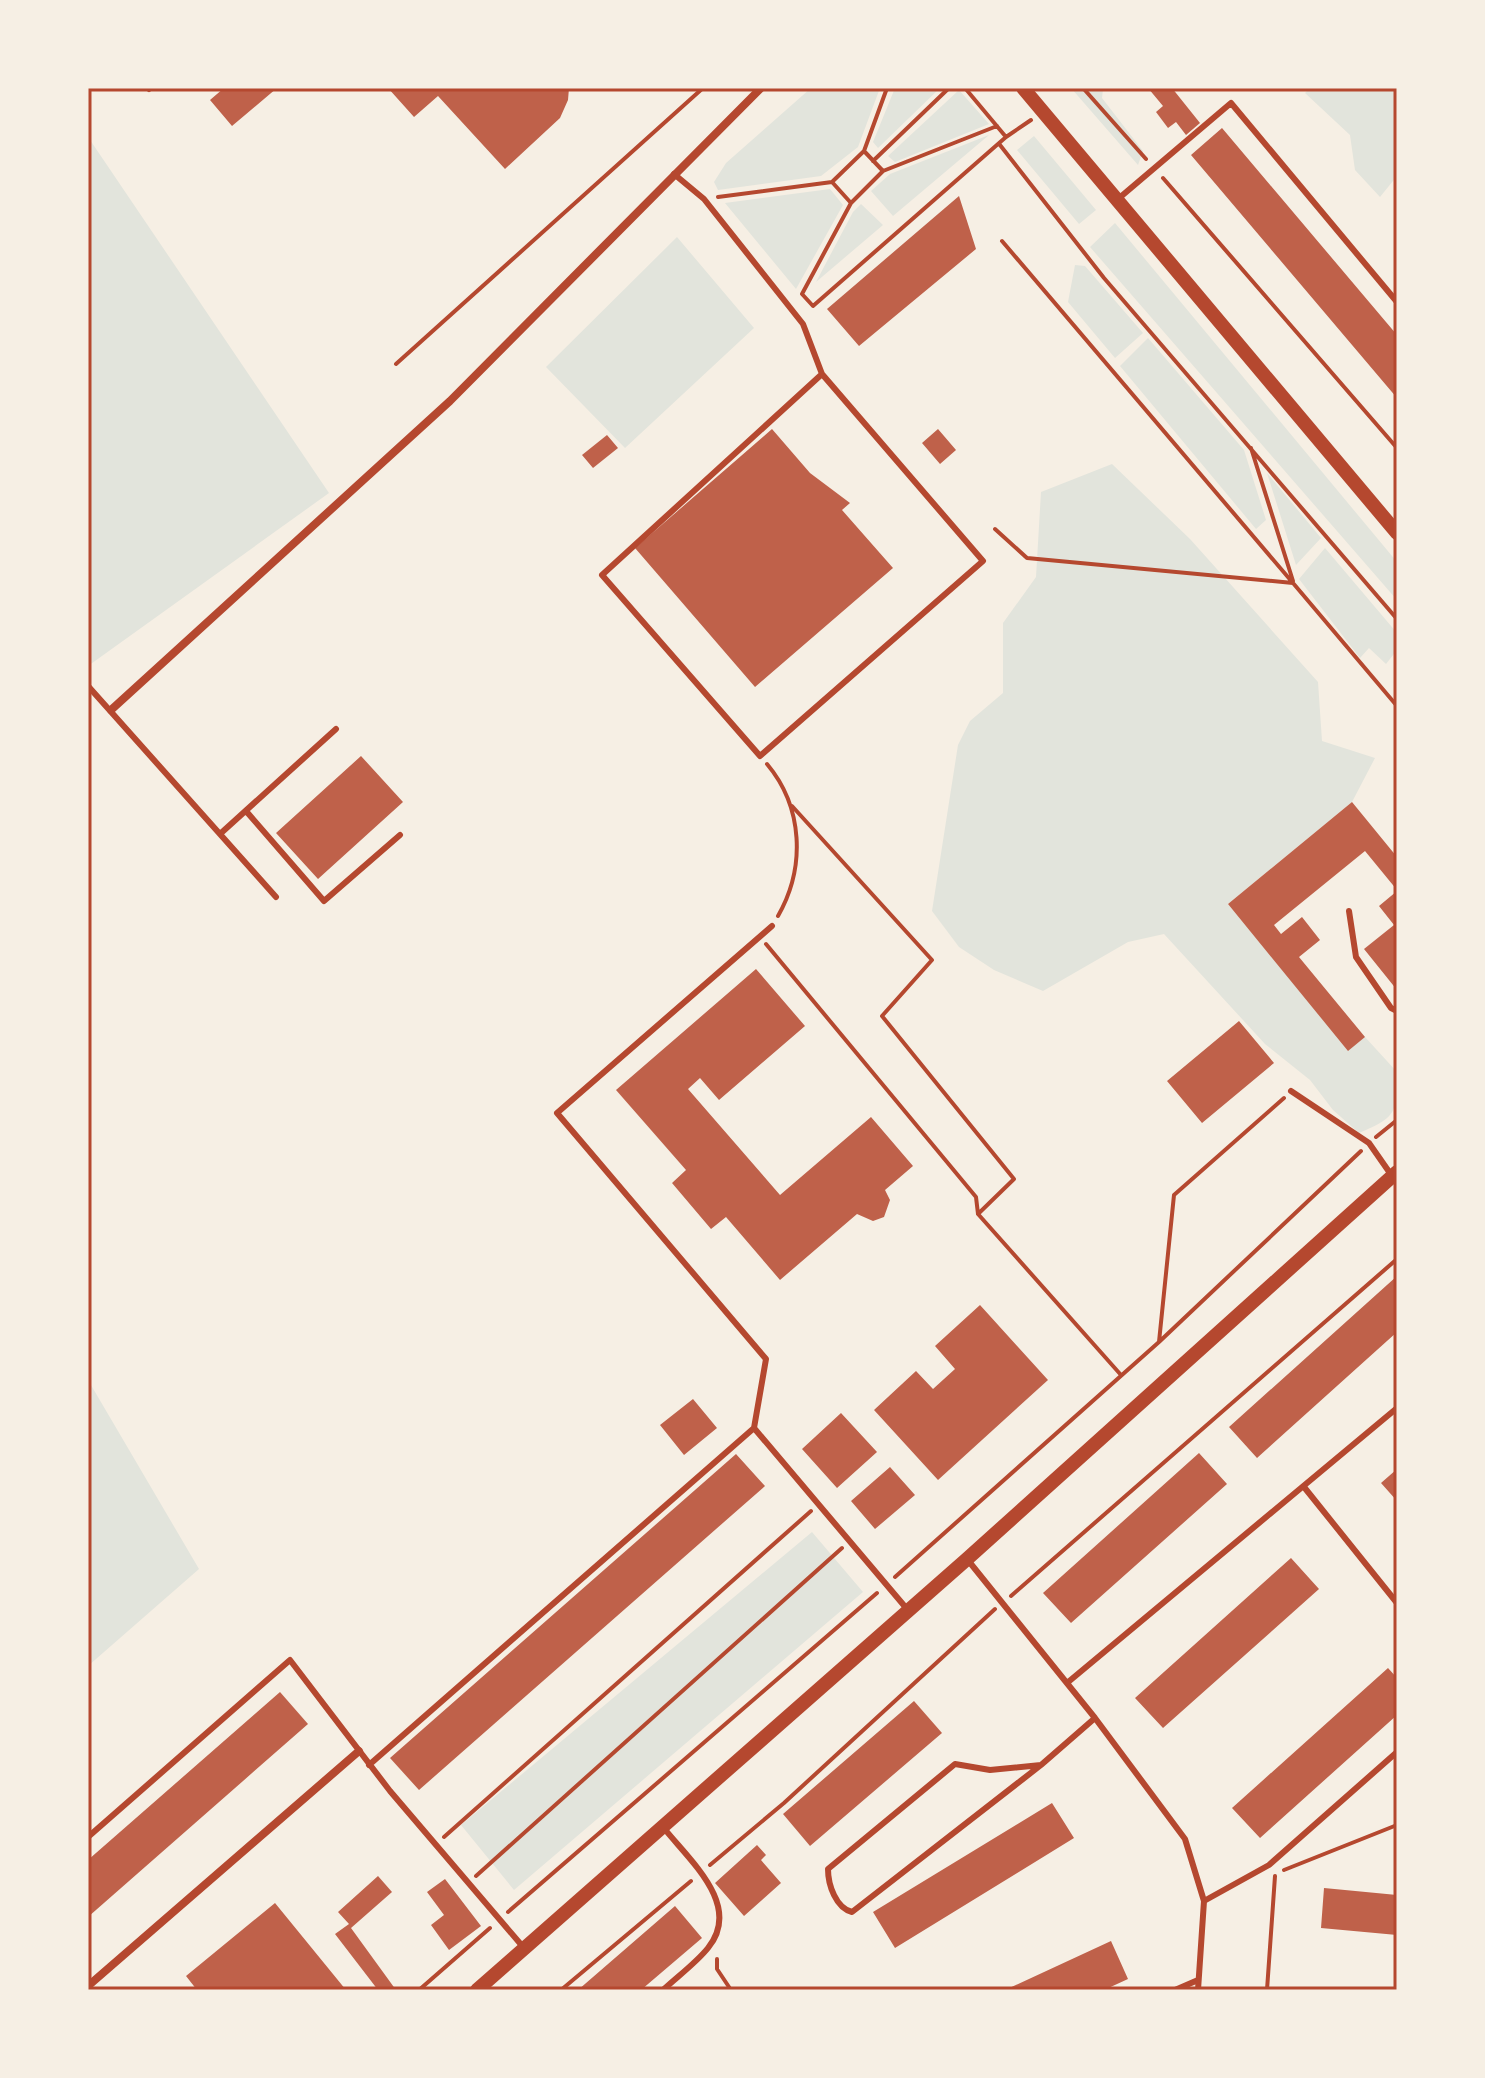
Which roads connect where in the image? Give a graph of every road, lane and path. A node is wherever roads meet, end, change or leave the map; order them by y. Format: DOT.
graph roads {
  1 [pos="703,88"];
  2 [pos="761,88"];
  3 [pos="887,88"];
  4 [pos="949,88"];
  5 [pos="965,88"];
  6 [pos="1023,88"];
  7 [pos="1083,88"];
  8 [pos="1044,112"];
  9 [pos="997,126"];
  10 [pos="1006,137"];
  11 [pos="1000,145"];
  12 [pos="864,151"];
  13 [pos="873,161"];
  14 [pos="1155,169"];
  15 [pos="883,171"];
  16 [pos="674,174"];
  17 [pos="832,182"];
  18 [pos="704,199"];
  19 [pos="1118,199"];
  20 [pos="851,203"];
  21 [pos="1002,241"];
  22 [pos="1397,302"];
  23 [pos="813,306"];
  24 [pos="803,324"];
  25 [pos="396,364"];
  26 [pos="822,374"];
  27 [pos="1250,446"];
  28 [pos="1397,448"];
  29 [pos="995,529"];
  30 [pos="1397,533"];
  31 [pos="1293,583"];
  32 [pos="1397,619"];
  33 [pos="88,686"];
  34 [pos="1397,706"];
  35 [pos="111,710"];
  36 [pos="336,729"];
  37 [pos="760,756"];
  38 [pos="792,806"];
  39 [pos="246,811"];
  40 [pos="220,834"];
  41 [pos="400,835"];
  42 [pos="276,897"];
  43 [pos="1349,911"];
  44 [pos="772,926"];
  45 [pos="760,936"];
  46 [pos="1397,1011"];
  47 [pos="1291,1091"];
  48 [pos="1397,1120"];
  49 [pos="1369,1143"];
  50 [pos="1395,1174"];
  51 [pos="978,1214"];
  52 [pos="1397,1259"];
  53 [pos="1159,1342"];
  54 [pos="1121,1375"];
  55 [pos="1397,1408"];
  56 [pos="754,1428"];
  57 [pos="1304,1487"];
  58 [pos="819,1504"];
  59 [pos="850,1541"];
  60 [pos="967,1559"];
  61 [pos="887,1584"];
  62 [pos="1004,1602"];
  63 [pos="1397,1603"];
  64 [pos="908,1610"];
  65 [pos="1067,1683"];
  66 [pos="1095,1718"];
  67 [pos="359,1751"];
  68 [pos="1397,1752"];
  69 [pos="369,1765"];
  70 [pos="1041,1765"];
  71 [pos="1397,1825"];
  72 [pos="663,1827"];
  73 [pos="88,1837"];
  74 [pos="436,1845"];
  75 [pos="1275,1873"];
  76 [pos="1261,1879"];
  77 [pos="469,1883"];
  78 [pos="1204,1901"];
  79 [pos="500,1919"];
  80 [pos="716,1937"];
  81 [pos="525,1950"];
  82 [pos="1198,1980"];
  83 [pos="88,1986"];
  84 [pos="419,1990"];
  85 [pos="477,1990"];
  86 [pos="561,1990"];
  87 [pos="663,1990"];
  88 [pos="731,1990"];
  89 [pos="1175,1990"];
  90 [pos="1198,1990"];
  91 [pos="1267,1990"];
  1 -- 25 [label="path"];
  2 -- 16 [label="street"];
  3 -- 12 [label="path"];
  4 -- 13 [label="path"];
  5 -- 9 [label="path"];
  6 -- 8 [label="street"];
  7 -- 14 [label="path"];
  8 -- 10 [label="path"];
  8 -- 19 [label="street"];
  9 -- 10 [label="path"];
  9 -- 15 [label="path"];
  10 -- 11 [label="path"];
  11 -- 23 [label="path"];
  11 -- 27 [label="path"];
  12 -- 13 [label="path"];
  12 -- 17 [label="path"];
  13 -- 15 [label="path"];
  14 -- 19 [label="lane"];
  14 -- 22 [label="lane"];
  14 -- 28 [label="path"];
  15 -- 20 [label="path"];
  16 -- 18 [label="lane"];
  16 -- 35 [label="street"];
  17 -- 18 [label="path"];
  17 -- 20 [label="path"];
  18 -- 24 [label="lane"];
  19 -- 30 [label="street"];
  20 -- 23 [label="path"];
  21 -- 31 [label="path"];
  23 -- 24 [label="path"];
  24 -- 26 [label="lane"];
  26 -- 37 [label="lane"];
  26 -- 37 [label="lane"];
  27 -- 31 [label="path"];
  27 -- 32 [label="path"];
  29 -- 31 [label="path"];
  31 -- 34 [label="path"];
  33 -- 35 [label="lane"];
  35 -- 40 [label="lane"];
  36 -- 39 [label="lane"];
  37 -- 38 [label="path"];
  38 -- 44 [label="path"];
  38 -- 51 [label="path"];
  39 -- 40 [label="lane"];
  39 -- 41 [label="lane"];
  40 -- 42 [label="lane"];
  43 -- 46 [label="lane"];
  44 -- 45 [label="lane"];
  45 -- 51 [label="path"];
  45 -- 56 [label="lane"];
  47 -- 49 [label="lane"];
  47 -- 53 [label="path"];
  48 -- 49 [label="path"];
  49 -- 50 [label="lane"];
  49 -- 53 [label="path"];
  50 -- 60 [label="street"];
  51 -- 54 [label="path"];
  52 -- 62 [label="path"];
  53 -- 54 [label="path"];
  54 -- 61 [label="path"];
  55 -- 57 [label="lane"];
  56 -- 58 [label="lane"];
  56 -- 69 [label="lane"];
  57 -- 63 [label="lane"];
  57 -- 65 [label="lane"];
  58 -- 59 [label="lane"];
  58 -- 74 [label="path"];
  59 -- 61 [label="lane"];
  59 -- 77 [label="path"];
  60 -- 62 [label="lane"];
  60 -- 64 [label="street"];
  61 -- 64 [label="lane"];
  61 -- 79 [label="path"];
  62 -- 65 [label="lane"];
  62 -- 86 [label="path"];
  64 -- 72 [label="street"];
  65 -- 66 [label="lane"];
  66 -- 70 [label="lane"];
  66 -- 78 [label="lane"];
  67 -- 69 [label="lane"];
  67 -- 73 [label="lane"];
  67 -- 83 [label="street"];
  68 -- 78 [label="lane"];
  69 -- 74 [label="lane"];
  70 -- 70 [label="lane"];
  71 -- 75 [label="path"];
  72 -- 80 [label="lane"];
  72 -- 81 [label="street"];
  74 -- 77 [label="lane"];
  75 -- 76 [label="path"];
  75 -- 91 [label="path"];
  77 -- 79 [label="lane"];
  78 -- 82 [label="lane"];
  79 -- 81 [label="lane"];
  79 -- 84 [label="path"];
  80 -- 87 [label="lane"];
  80 -- 88 [label="path"];
  81 -- 85 [label="street"];
  82 -- 89 [label="lane"];
  82 -- 90 [label="lane"];
}
